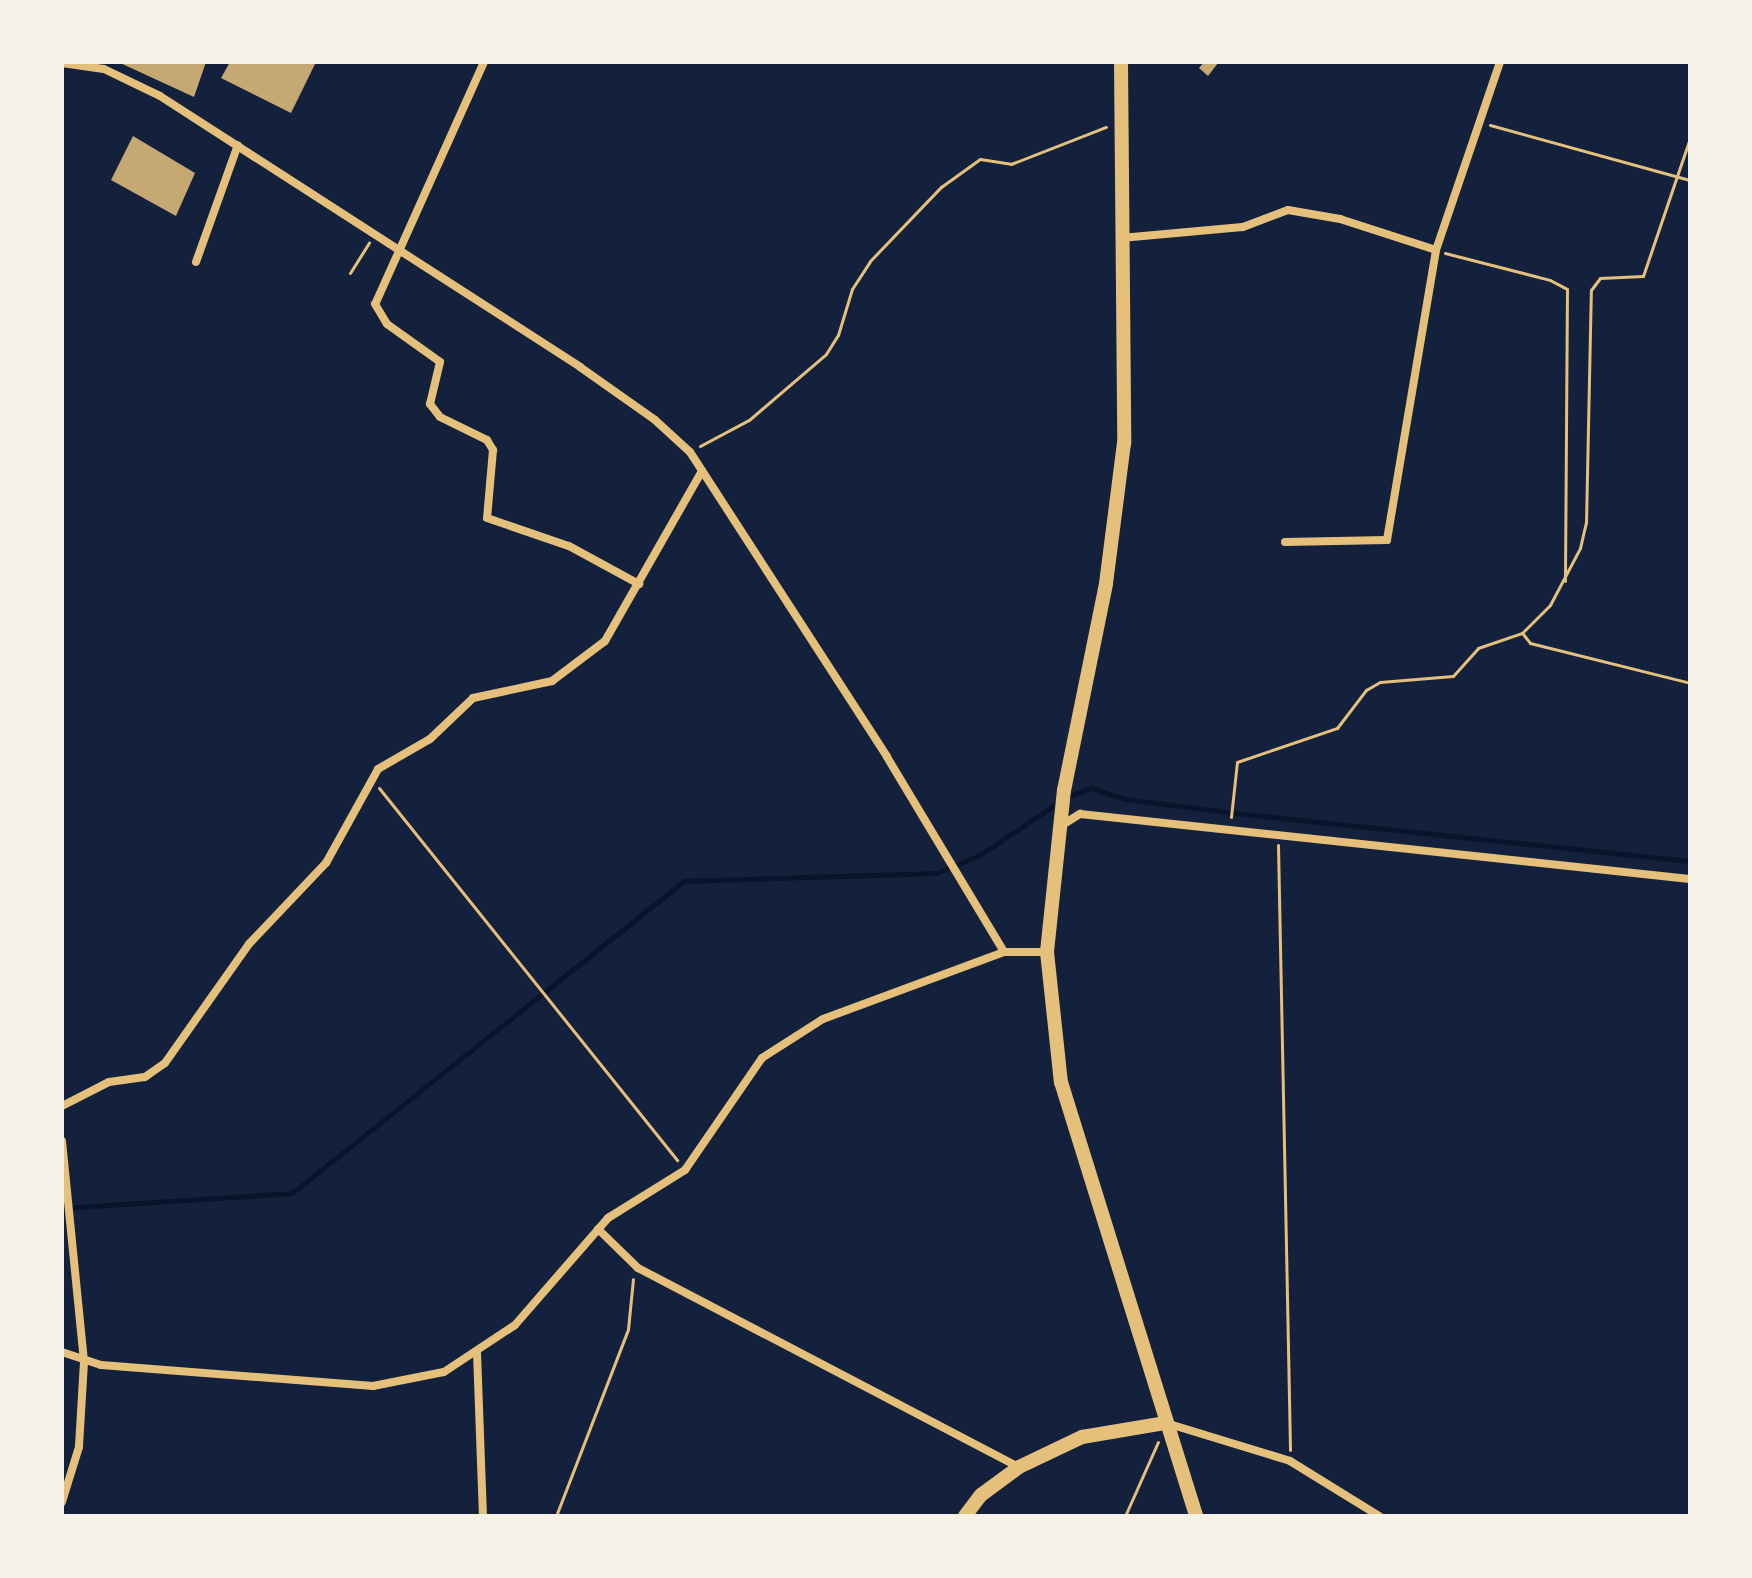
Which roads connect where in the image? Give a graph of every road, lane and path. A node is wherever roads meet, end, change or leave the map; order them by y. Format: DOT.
graph roads {
  1 [pos="484,62"];
  2 [pos="1121,62"];
  3 [pos="1500,62"];
  4 [pos="62,63"];
  5 [pos="1121,121"];
  6 [pos="1479,122"];
  7 [pos="1690,138"];
  8 [pos="238,145"];
  9 [pos="1679,175"];
  10 [pos="1690,180"];
  11 [pos="374,236"];
  12 [pos="1121,238"];
  13 [pos="1436,250"];
  14 [pos="398,252"];
  15 [pos="196,262"];
  16 [pos="350,273"];
  17 [pos="690,452"];
  18 [pos="702,471"];
  19 [pos="1285,542"];
  20 [pos="1565,581"];
  21 [pos="639,584"];
  22 [pos="1522,633"];
  23 [pos="1690,683"];
  24 [pos="370,780"];
  25 [pos="1230,821"];
  26 [pos="1059,828"];
  27 [pos="1280,832"];
  28 [pos="1690,879"];
  29 [pos="1004,952"];
  30 [pos="1047,952"];
  31 [pos="62,1106"];
  32 [pos="62,1141"];
  33 [pos="685,1170"];
  34 [pos="598,1229"];
  35 [pos="638,1268"];
  36 [pos="62,1352"];
  37 [pos="477,1353"];
  38 [pos="84,1362"];
  39 [pos="1166,1423"];
  40 [pos="1290,1461"];
  41 [pos="1019,1467"];
  42 [pos="62,1502"];
  43 [pos="483,1516"];
  44 [pos="556,1516"];
  45 [pos="965,1516"];
  46 [pos="1125,1516"];
  47 [pos="1196,1516"];
  48 [pos="1379,1516"];
  1 -- 14 [label="street"];
  2 -- 5 [label="main road"];
  3 -- 6 [label="street"];
  4 -- 8 [label="street"];
  5 -- 12 [label="main road"];
  5 -- 17 [label="path"];
  6 -- 9 [label="path"];
  6 -- 13 [label="street"];
  7 -- 9 [label="path"];
  8 -- 11 [label="street"];
  8 -- 15 [label="street"];
  9 -- 10 [label="path"];
  9 -- 20 [label="path"];
  11 -- 14 [label="street"];
  11 -- 16 [label="path"];
  12 -- 13 [label="street"];
  12 -- 26 [label="main road"];
  13 -- 19 [label="street"];
  13 -- 20 [label="path"];
  14 -- 17 [label="street"];
  14 -- 21 [label="street"];
  17 -- 18 [label="street"];
  18 -- 21 [label="street"];
  18 -- 29 [label="street"];
  20 -- 22 [label="path"];
  21 -- 24 [label="street"];
  22 -- 23 [label="path"];
  22 -- 25 [label="path"];
  24 -- 31 [label="street"];
  24 -- 33 [label="path"];
  26 -- 27 [label="street"];
  26 -- 30 [label="main road"];
  27 -- 28 [label="street"];
  27 -- 40 [label="path"];
  29 -- 30 [label="street"];
  29 -- 33 [label="street"];
  30 -- 39 [label="main road"];
  32 -- 38 [label="street"];
  33 -- 34 [label="street"];
  34 -- 35 [label="street"];
  34 -- 37 [label="street"];
  35 -- 41 [label="street"];
  35 -- 44 [label="path"];
  36 -- 38 [label="street"];
  37 -- 38 [label="street"];
  37 -- 43 [label="street"];
  38 -- 42 [label="street"];
  39 -- 40 [label="street"];
  39 -- 41 [label="main road"];
  39 -- 46 [label="path"];
  39 -- 47 [label="main road"];
  40 -- 48 [label="street"];
  41 -- 45 [label="main road"];
}
